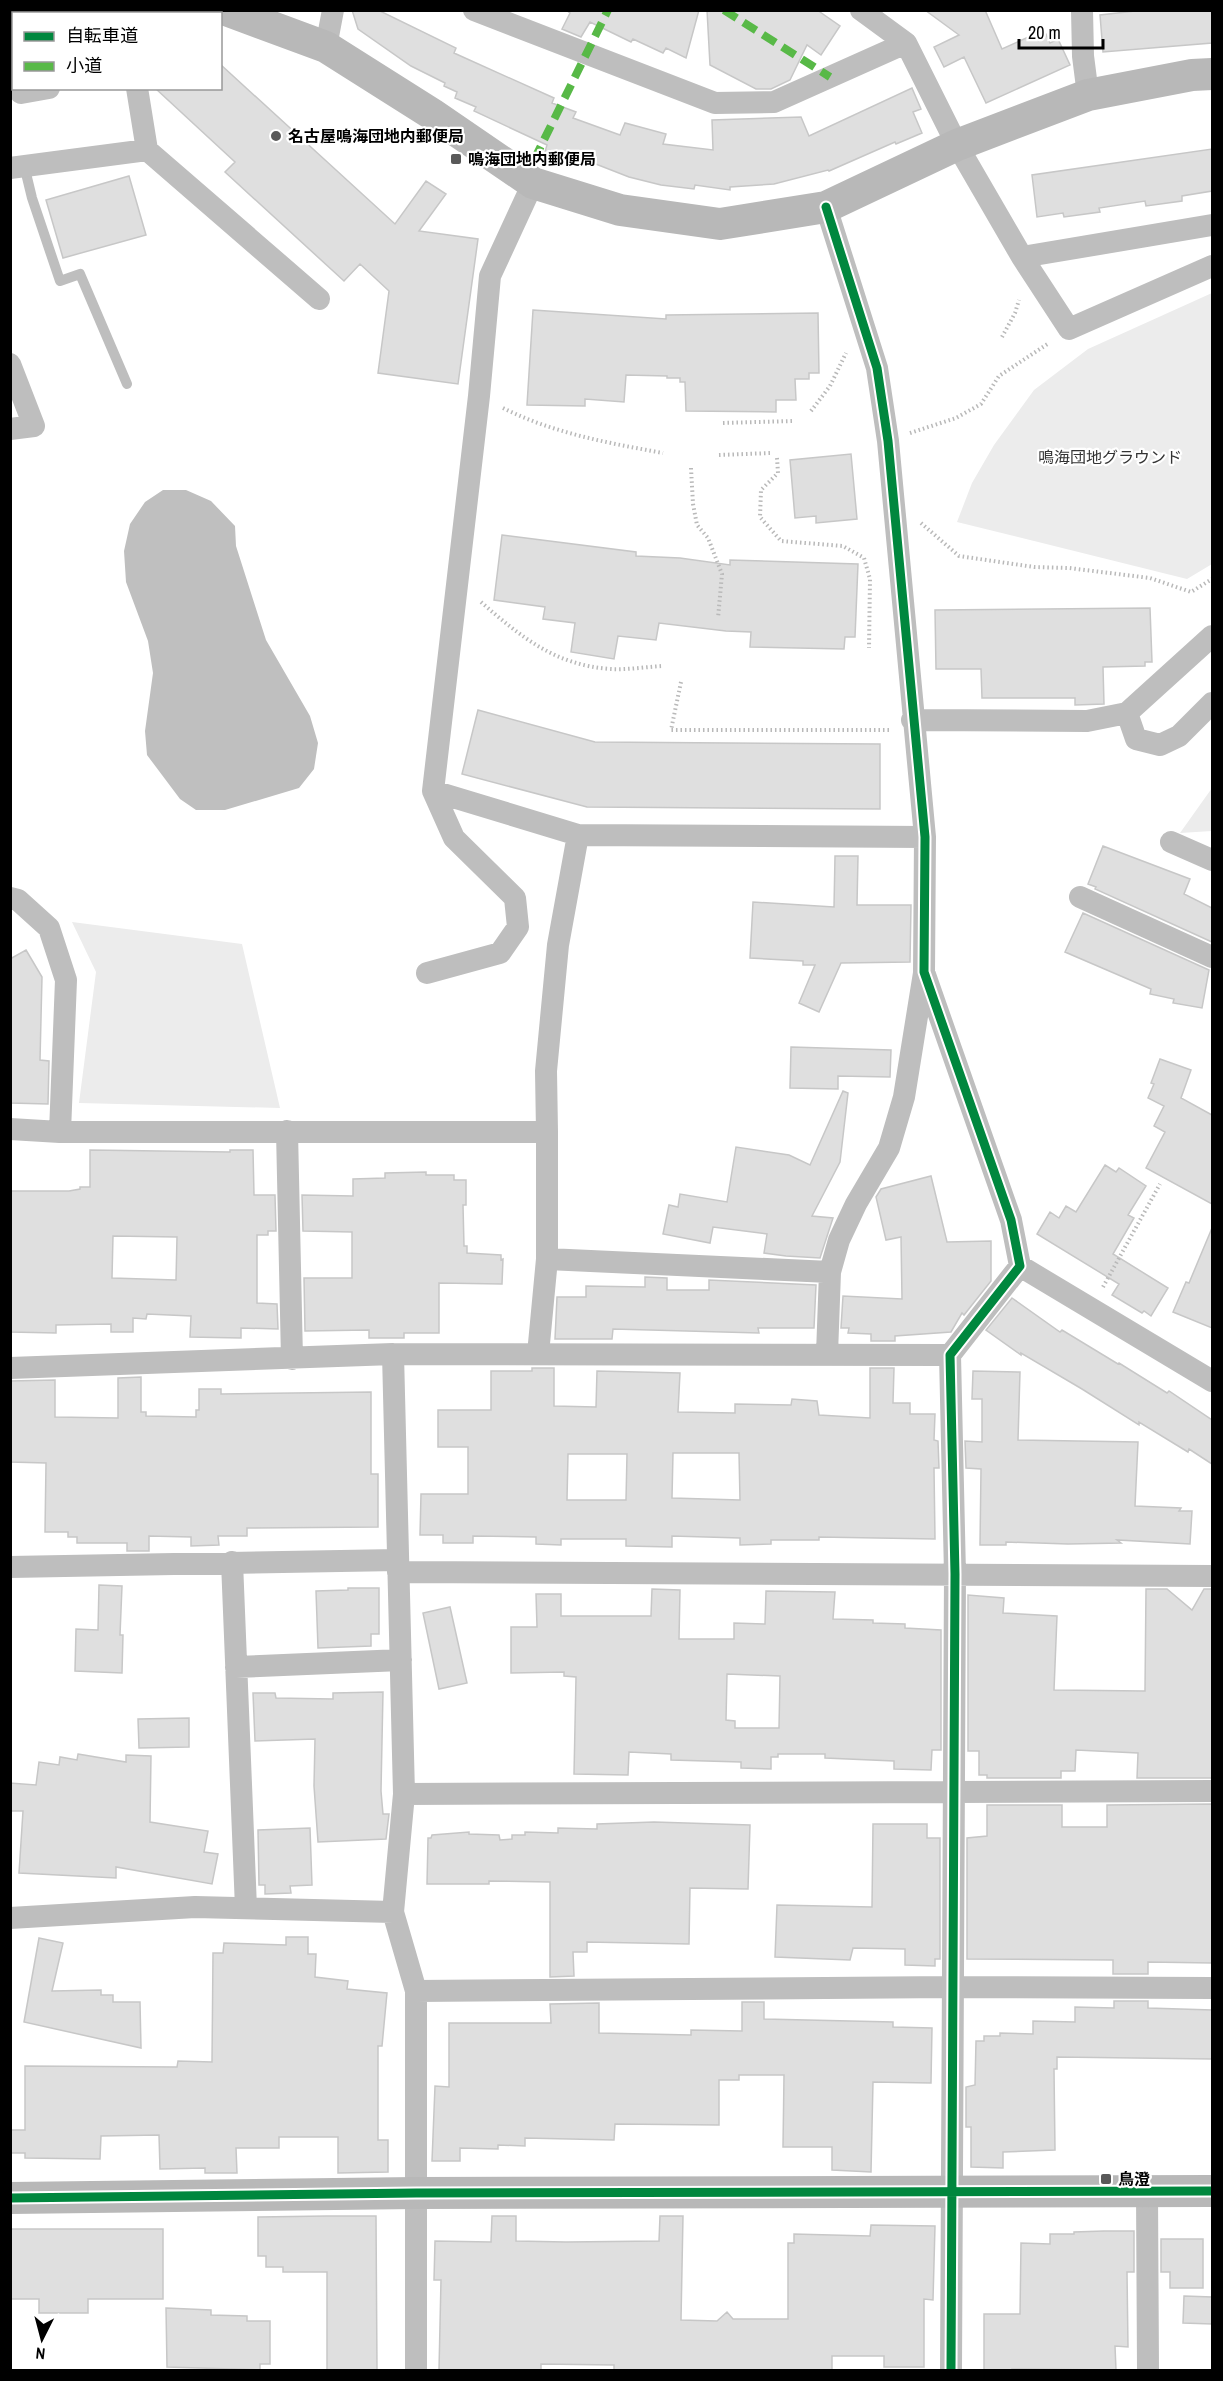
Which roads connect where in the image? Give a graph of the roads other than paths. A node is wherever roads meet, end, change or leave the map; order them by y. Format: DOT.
graph roads {
  1 [pos="226,10"];
  2 [pos="333,10"];
  3 [pos="474,10"];
  4 [pos="861,10"];
  5 [pos="1082,10"];
  6 [pos="906,43"];
  7 [pos="326,47"];
  8 [pos="1212,74"];
  9 [pos="38,90"];
  10 [pos="137,90"];
  11 [pos="21,93"];
  12 [pos="1088,95"];
  13 [pos="957,145"];
  14 [pos="147,150"];
  15 [pos="17,166"];
  16 [pos="533,183"];
  17 [pos="826,207"];
  18 [pos="1212,225"];
  19 [pos="1024,260"];
  20 [pos="1212,266"];
  21 [pos="319,299"];
  22 [pos="10,364"];
  23 [pos="127,384"];
  24 [pos="10,429"];
  25 [pos="1212,636"];
  26 [pos="1212,703"];
  27 [pos="1127,713"];
  28 [pos="903,725"];
  29 [pos="433,791"];
  30 [pos="578,835"];
  31 [pos="925,837"];
  32 [pos="1171,842"];
  33 [pos="1212,860"];
  34 [pos="1080,897"];
  35 [pos="10,898"];
  36 [pos="1212,957"];
  37 [pos="924,972"];
  38 [pos="427,973"];
  39 [pos="10,1130"];
  40 [pos="287,1131"];
  41 [pos="60,1132"];
  42 [pos="547,1132"];
  43 [pos="547,1259"];
  44 [pos="1020,1266"];
  45 [pos="830,1272"];
  46 [pos="393,1354"];
  47 [pos="538,1354"];
  48 [pos="827,1354"];
  49 [pos="950,1355"];
  50 [pos="292,1359"];
  51 [pos="10,1368"];
  52 [pos="1212,1381"];
  53 [pos="232,1562"];
  54 [pos="398,1566"];
  55 [pos="10,1567"];
  56 [pos="955,1574"];
  57 [pos="1212,1576"];
  58 [pos="401,1660"];
  59 [pos="236,1667"];
  60 [pos="953,1790"];
  61 [pos="1212,1791"];
  62 [pos="404,1794"];
  63 [pos="246,1908"];
  64 [pos="393,1912"];
  65 [pos="10,1918"];
  66 [pos="952,1987"];
  67 [pos="1212,1988"];
  68 [pos="416,1991"];
  69 [pos="1147,2191"];
  70 [pos="952,2192"];
  71 [pos="1212,2192"];
  72 [pos="416,2193"];
  73 [pos="10,2198"];
  74 [pos="416,2370"];
  75 [pos="951,2370"];
  76 [pos="1148,2370"];
  1 -- 7 [label="street"];
  2 -- 7 [label="street"];
  3 -- 6 [label="street"];
  4 -- 6 [label="street"];
  5 -- 12 [label="street"];
  6 -- 13 [label="street"];
  7 -- 16 [label="street"];
  8 -- 12 [label="street"];
  9 -- 11 [label="street"];
  10 -- 14 [label="street"];
  12 -- 13 [label="street"];
  13 -- 17 [label="street"];
  13 -- 19 [label="street"];
  14 -- 15 [label="street"];
  14 -- 21 [label="street"];
  15 -- 23 [label="lane"];
  16 -- 17 [label="street"];
  16 -- 29 [label="street"];
  17 -- 28 [label="street"];
  18 -- 19 [label="street"];
  19 -- 20 [label="street"];
  22 -- 24 [label="street"];
  25 -- 27 [label="street"];
  26 -- 27 [label="street"];
  27 -- 28 [label="street"];
  28 -- 31 [label="street"];
  29 -- 30 [label="street"];
  29 -- 38 [label="street"];
  30 -- 31 [label="street"];
  30 -- 42 [label="street"];
  31 -- 37 [label="street"];
  32 -- 33 [label="street"];
  34 -- 36 [label="street"];
  35 -- 41 [label="street"];
  37 -- 44 [label="street"];
  37 -- 45 [label="street"];
  39 -- 41 [label="street"];
  40 -- 41 [label="street"];
  40 -- 42 [label="street"];
  40 -- 50 [label="street"];
  42 -- 43 [label="street"];
  43 -- 45 [label="street"];
  43 -- 47 [label="street"];
  44 -- 49 [label="street"];
  44 -- 52 [label="street"];
  45 -- 48 [label="street"];
  46 -- 47 [label="street"];
  46 -- 50 [label="street"];
  46 -- 54 [label="street"];
  47 -- 48 [label="street"];
  48 -- 49 [label="street"];
  49 -- 56 [label="street"];
  50 -- 51 [label="street"];
  53 -- 54 [label="street"];
  53 -- 55 [label="street"];
  53 -- 59 [label="street"];
  54 -- 56 [label="street"];
  54 -- 58 [label="street"];
  56 -- 57 [label="street"];
  56 -- 60 [label="street"];
  58 -- 59 [label="street"];
  58 -- 62 [label="street"];
  59 -- 63 [label="street"];
  60 -- 61 [label="street"];
  60 -- 62 [label="street"];
  60 -- 66 [label="street"];
  62 -- 64 [label="street"];
  63 -- 64 [label="street"];
  63 -- 65 [label="street"];
  64 -- 68 [label="street"];
  66 -- 67 [label="street"];
  66 -- 68 [label="street"];
  66 -- 70 [label="street"];
  68 -- 72 [label="street"];
  69 -- 70 [label="street"];
  69 -- 71 [label="street"];
  69 -- 76 [label="street"];
  70 -- 72 [label="street"];
  70 -- 75 [label="street"];
  72 -- 73 [label="street"];
  72 -- 74 [label="street"];
}
